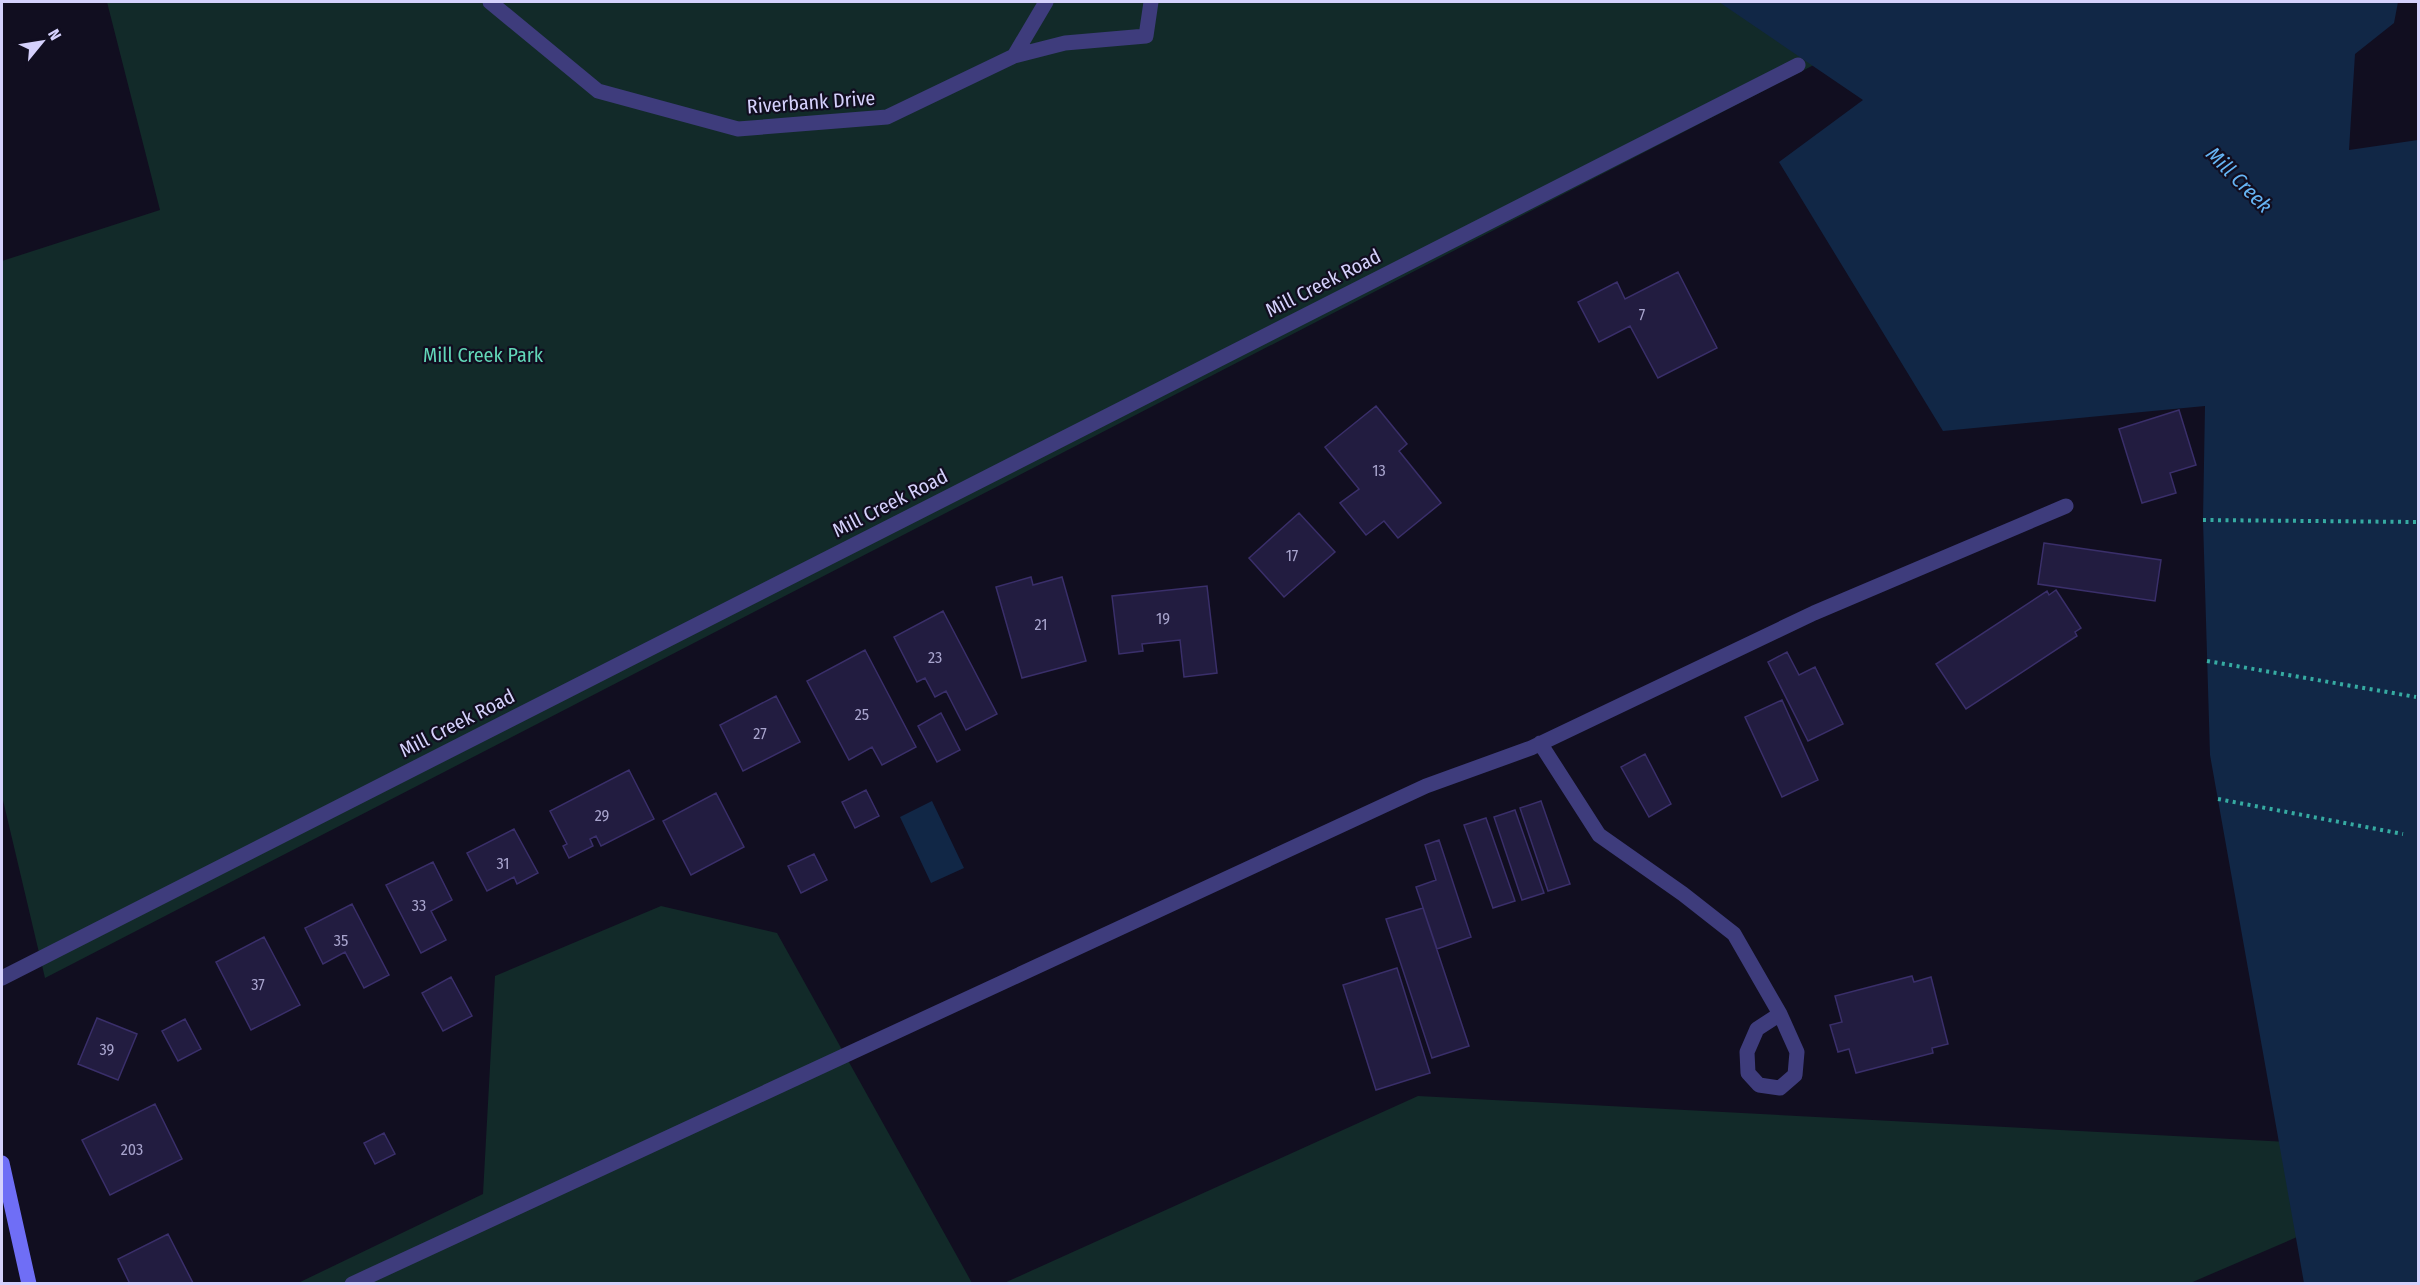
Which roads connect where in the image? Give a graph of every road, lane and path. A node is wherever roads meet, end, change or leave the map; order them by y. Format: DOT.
graph roads {
  1 [pos="490,2"];
  2 [pos="1046,2"];
  3 [pos="1151,2"];
  4 [pos="1014,56"];
  5 [pos="1798,65"];
  6 [pos="2066,506"];
  7 [pos="2203,520"];
  8 [pos="2418,522"];
  9 [pos="2207,661"];
  10 [pos="2416,696"];
  11 [pos="1540,744"];
  12 [pos="2218,799"];
  13 [pos="2403,834"];
  14 [pos="2,978"];
  15 [pos="1780,1014"];
  16 [pos="2,1163"];
  17 [pos="29,1284"];
  18 [pos="352,1284"];
  1 -- 4 [label="street, Riverbank Drive"];
  2 -- 4 [label="street"];
  3 -- 4 [label="street, Riverbank Drive"];
  5 -- 14 [label="street, Mill Creek Road"];
  6 -- 11 [label="street"];
  7 -- 8 [label="path"];
  9 -- 10 [label="path"];
  11 -- 15 [label="street"];
  11 -- 18 [label="street"];
  12 -- 13 [label="path"];
  15 -- 15 [label="street"];
  16 -- 17 [label="main road"];
}
